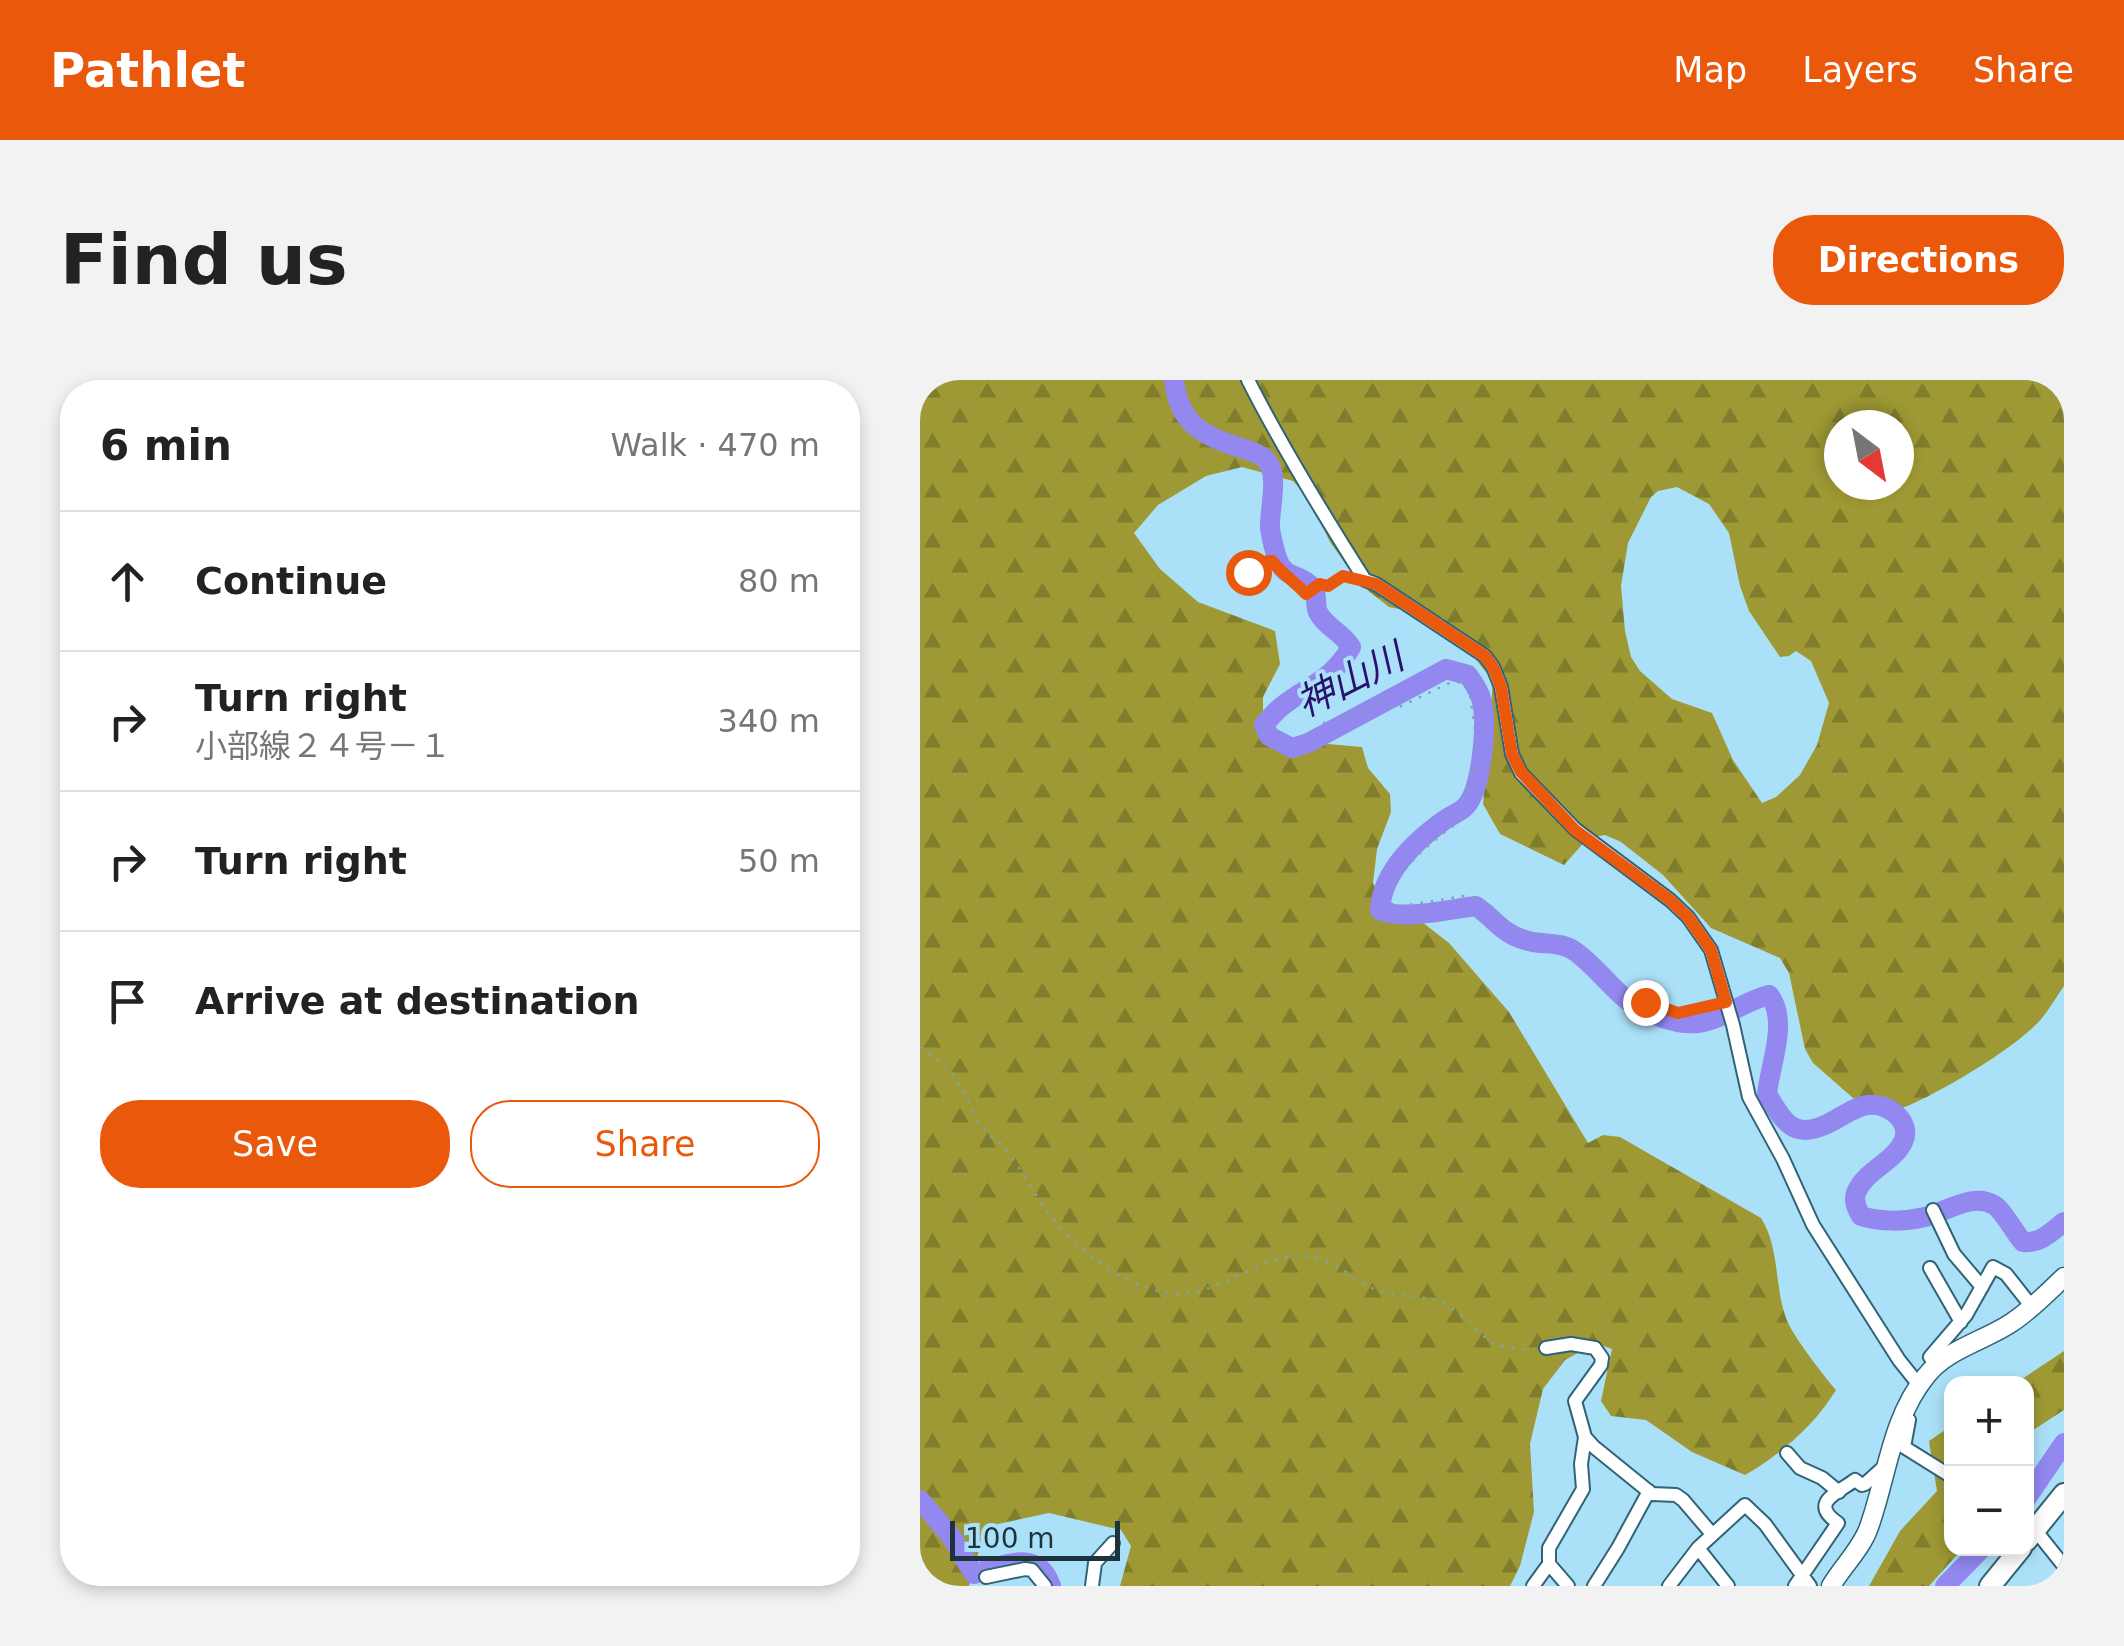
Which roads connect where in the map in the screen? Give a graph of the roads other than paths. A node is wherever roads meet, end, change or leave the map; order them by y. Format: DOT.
graph roads {
  1 [pos="1248,380"];
  2 [pos="1933,1210"];
  3 [pos="1930,1268"];
  4 [pos="2064,1277"];
  5 [pos="1982,1287"];
  6 [pos="2032,1307"];
  7 [pos="1961,1322"];
  8 [pos="1546,1348"];
  9 [pos="1936,1366"];
  10 [pos="1919,1385"];
  11 [pos="1902,1417"];
  12 [pos="1585,1437"];
  13 [pos="1788,1453"];
  14 [pos="1886,1465"];
  15 [pos="1944,1472"];
  16 [pos="1649,1491"];
  17 [pos="1840,1492"];
  18 [pos="2064,1494"];
  19 [pos="2034,1530"];
  20 [pos="1712,1534"];
  21 [pos="2034,1537"];
  22 [pos="1113,1543"];
  23 [pos="1698,1548"];
  24 [pos="2013,1556"];
  25 [pos="1550,1564"];
  26 [pos="2064,1566"];
  27 [pos="986,1576"];
  28 [pos="1803,1582"];
  29 [pos="1045,1586"];
  30 [pos="1092,1586"];
  31 [pos="1533,1586"];
  32 [pos="1568,1586"];
  33 [pos="1594,1586"];
  34 [pos="1669,1586"];
  35 [pos="1728,1586"];
  36 [pos="1831,1586"];
  37 [pos="1990,1586"];
  1 -- 10 [label="street"];
  2 -- 5 [label="street"];
  3 -- 7 [label="street"];
  4 -- 6 [label="street"];
  5 -- 6 [label="street"];
  5 -- 7 [label="street"];
  6 -- 9 [label="street"];
  7 -- 9 [label="street"];
  8 -- 12 [label="street"];
  9 -- 10 [label="street"];
  10 -- 11 [label="street"];
  11 -- 14 [label="street"];
  11 -- 15 [label="street"];
  12 -- 16 [label="street"];
  12 -- 25 [label="street"];
  13 -- 17 [label="street"];
  14 -- 17 [label="street"];
  14 -- 36 [label="street"];
  16 -- 20 [label="street"];
  16 -- 33 [label="street"];
  17 -- 28 [label="street"];
  18 -- 19 [label="main road"];
  20 -- 23 [label="street"];
  20 -- 28 [label="street"];
  21 -- 26 [label="street"];
  22 -- 30 [label="street"];
  23 -- 34 [label="street"];
  23 -- 35 [label="street"];
  24 -- 37 [label="main road"];
  25 -- 31 [label="street"];
  25 -- 32 [label="street"];
  27 -- 29 [label="street"];
}
